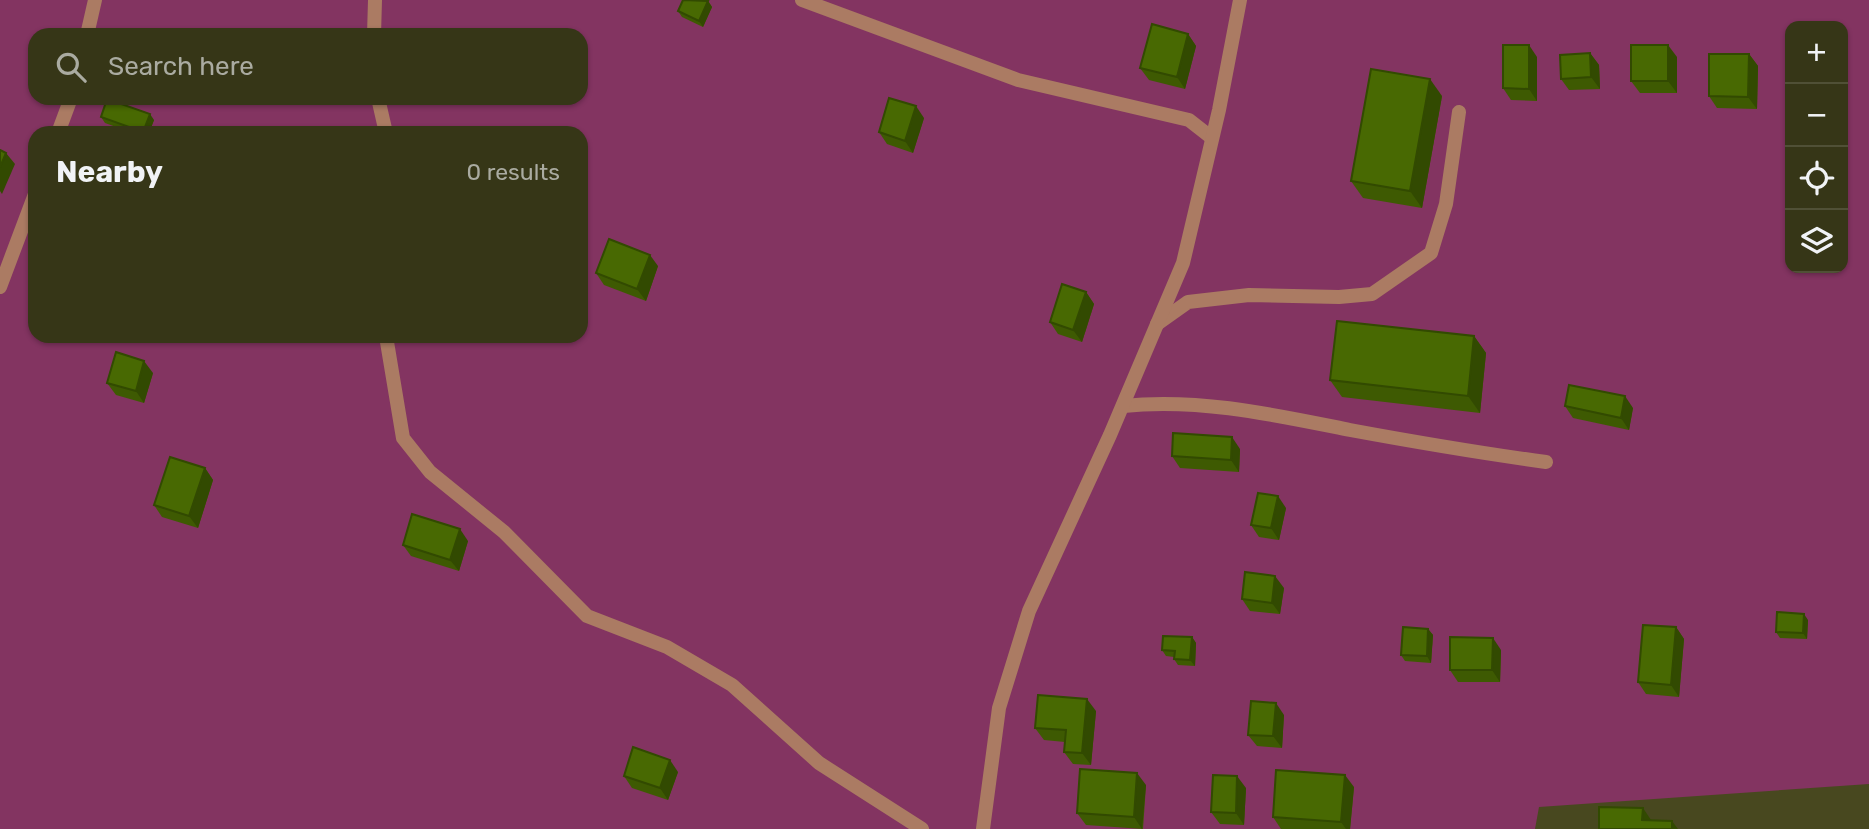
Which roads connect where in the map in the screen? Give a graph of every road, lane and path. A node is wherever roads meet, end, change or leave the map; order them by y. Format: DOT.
graph roads {
  1 [pos="94,0"];
  2 [pos="375,0"];
  3 [pos="802,0"];
  4 [pos="1240,0"];
  5 [pos="88,28"];
  6 [pos="374,28"];
  7 [pos="68,105"];
  8 [pos="380,105"];
  9 [pos="1460,112"];
  10 [pos="61,126"];
  11 [pos="384,126"];
  12 [pos="1212,138"];
  13 [pos="28,213"];
  14 [pos="0,287"];
  15 [pos="1157,324"];
  16 [pos="387,343"];
  17 [pos="1123,406"];
  18 [pos="1546,462"];
  19 [pos="922,829"];
  20 [pos="983,829"];
  1 -- 5 [label="street"];
  2 -- 6 [label="street"];
  3 -- 12 [label="street"];
  4 -- 12 [label="street"];
  7 -- 10 [label="street"];
  8 -- 11 [label="street"];
  9 -- 15 [label="street"];
  12 -- 15 [label="street"];
  13 -- 14 [label="street"];
  15 -- 17 [label="street"];
  16 -- 19 [label="street"];
  17 -- 18 [label="street"];
  17 -- 20 [label="street"];
}
